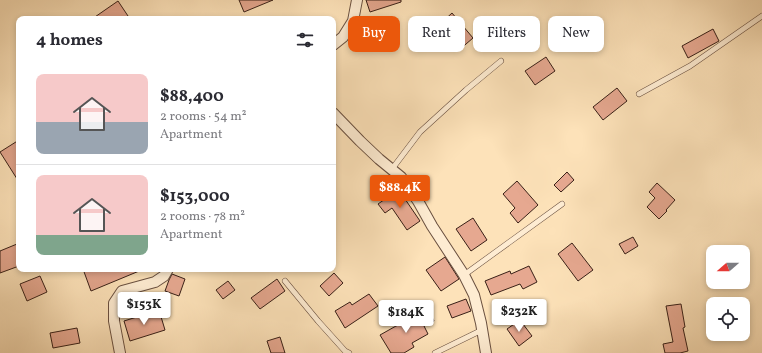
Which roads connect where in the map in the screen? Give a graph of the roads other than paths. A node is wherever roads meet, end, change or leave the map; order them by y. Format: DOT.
graph roads {
  1 [pos="357,0"];
  2 [pos="762,16"];
  3 [pos="336,43"];
  4 [pos="501,61"];
  5 [pos="638,94"];
  6 [pos="336,116"];
  7 [pos="392,169"];
  8 [pos="562,204"];
  9 [pos="166,272"];
  10 [pos="464,275"];
  11 [pos="285,281"];
  12 [pos="482,330"];
  13 [pos="120,353"];
  14 [pos="349,353"];
  15 [pos="435,353"];
  16 [pos="486,353"];
  1 -- 3 [label="street"];
  2 -- 5 [label="lane"];
  4 -- 7 [label="lane"];
  6 -- 7 [label="street"];
  7 -- 10 [label="street"];
  8 -- 10 [label="lane"];
  9 -- 13 [label="street"];
  10 -- 12 [label="street"];
  11 -- 14 [label="lane"];
  12 -- 15 [label="lane"];
  12 -- 16 [label="street"];
}
